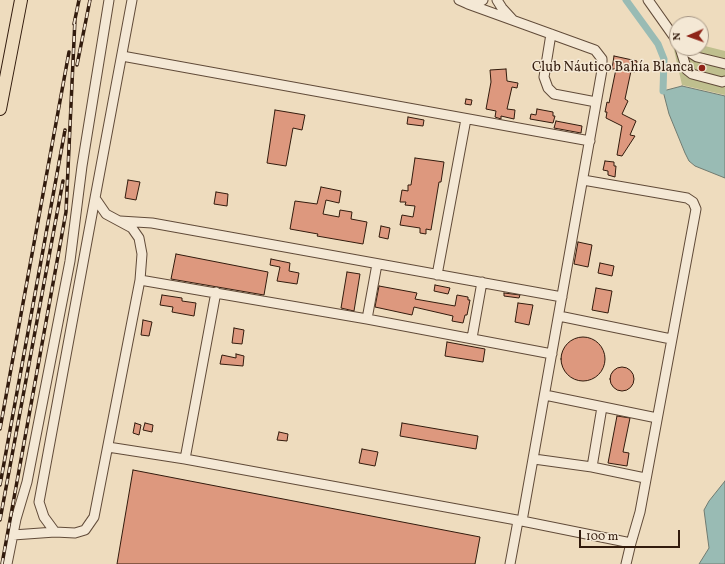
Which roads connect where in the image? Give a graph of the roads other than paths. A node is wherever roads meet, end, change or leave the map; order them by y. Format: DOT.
graph roads {
  1 [pos="21,0"];
  2 [pos="109,0"];
  3 [pos="132,0"];
  4 [pos="483,0"];
  5 [pos="497,0"];
  6 [pos="648,0"];
  7 [pos="461,2"];
  8 [pos="514,21"];
  9 [pos="669,30"];
  10 [pos="551,34"];
  11 [pos="122,56"];
  12 [pos="683,56"];
  13 [pos="696,56"];
  14 [pos="725,64"];
  15 [pos="725,81"];
  16 [pos="596,102"];
  17 [pos="0,109"];
  18 [pos="466,118"];
  19 [pos="590,141"];
  20 [pos="583,180"];
  21 [pos="95,198"];
  22 [pos="118,221"];
  23 [pos="377,264"];
  24 [pos="438,275"];
  25 [pos="140,280"];
  26 [pos="482,282"];
  27 [pos="216,292"];
  28 [pos="562,297"];
  29 [pos="559,316"];
  30 [pos="367,319"];
  31 [pos="472,338"];
  32 [pos="671,339"];
  33 [pos="552,354"];
  34 [pos="545,395"];
  35 [pos="602,407"];
  36 [pos="657,418"];
  37 [pos="108,447"];
  38 [pos="185,459"];
  39 [pos="534,459"];
  40 [pos="592,467"];
  41 [pos="646,478"];
  42 [pos="520,521"];
  43 [pos="55,532"];
  44 [pos="13,535"];
  45 [pos="630,543"];
  46 [pos="7,564"];
  47 [pos="510,564"];
  48 [pos="626,564"];
  1 -- 17 [label="main road"];
  2 -- 44 [label="lane"];
  3 -- 11 [label="lane"];
  4 -- 7 [label="lane"];
  5 -- 8 [label="lane"];
  6 -- 9 [label="lane"];
  7 -- 8 [label="lane"];
  8 -- 10 [label="lane"];
  10 -- 16 [label="lane"];
  10 -- 16 [label="lane"];
  11 -- 18 [label="lane"];
  11 -- 21 [label="lane"];
  12 -- 15 [label="lane"];
  13 -- 14 [label="lane"];
  16 -- 19 [label="lane"];
  18 -- 19 [label="lane"];
  18 -- 24 [label="lane"];
  19 -- 20 [label="lane"];
  20 -- 28 [label="lane"];
  20 -- 32 [label="lane"];
  21 -- 22 [label="lane"];
  21 -- 43 [label="lane"];
  22 -- 23 [label="lane"];
  22 -- 25 [label="lane"];
  23 -- 24 [label="lane"];
  23 -- 30 [label="lane"];
  24 -- 26 [label="lane"];
  25 -- 27 [label="lane"];
  25 -- 37 [label="lane"];
  26 -- 28 [label="lane"];
  26 -- 31 [label="lane"];
  27 -- 30 [label="lane"];
  27 -- 38 [label="lane"];
  28 -- 29 [label="lane"];
  29 -- 32 [label="lane"];
  29 -- 33 [label="lane"];
  30 -- 31 [label="lane"];
  31 -- 33 [label="lane"];
  32 -- 36 [label="lane"];
  33 -- 34 [label="lane"];
  34 -- 35 [label="lane"];
  34 -- 39 [label="lane"];
  35 -- 36 [label="lane"];
  35 -- 40 [label="lane"];
  36 -- 41 [label="lane"];
  37 -- 38 [label="lane"];
  37 -- 43 [label="lane"];
  38 -- 42 [label="lane"];
  39 -- 40 [label="lane"];
  39 -- 42 [label="lane"];
  40 -- 41 [label="lane"];
  41 -- 45 [label="lane"];
  42 -- 45 [label="lane"];
  42 -- 47 [label="lane"];
  43 -- 44 [label="lane"];
  44 -- 46 [label="lane"];
  45 -- 48 [label="lane"];
}
